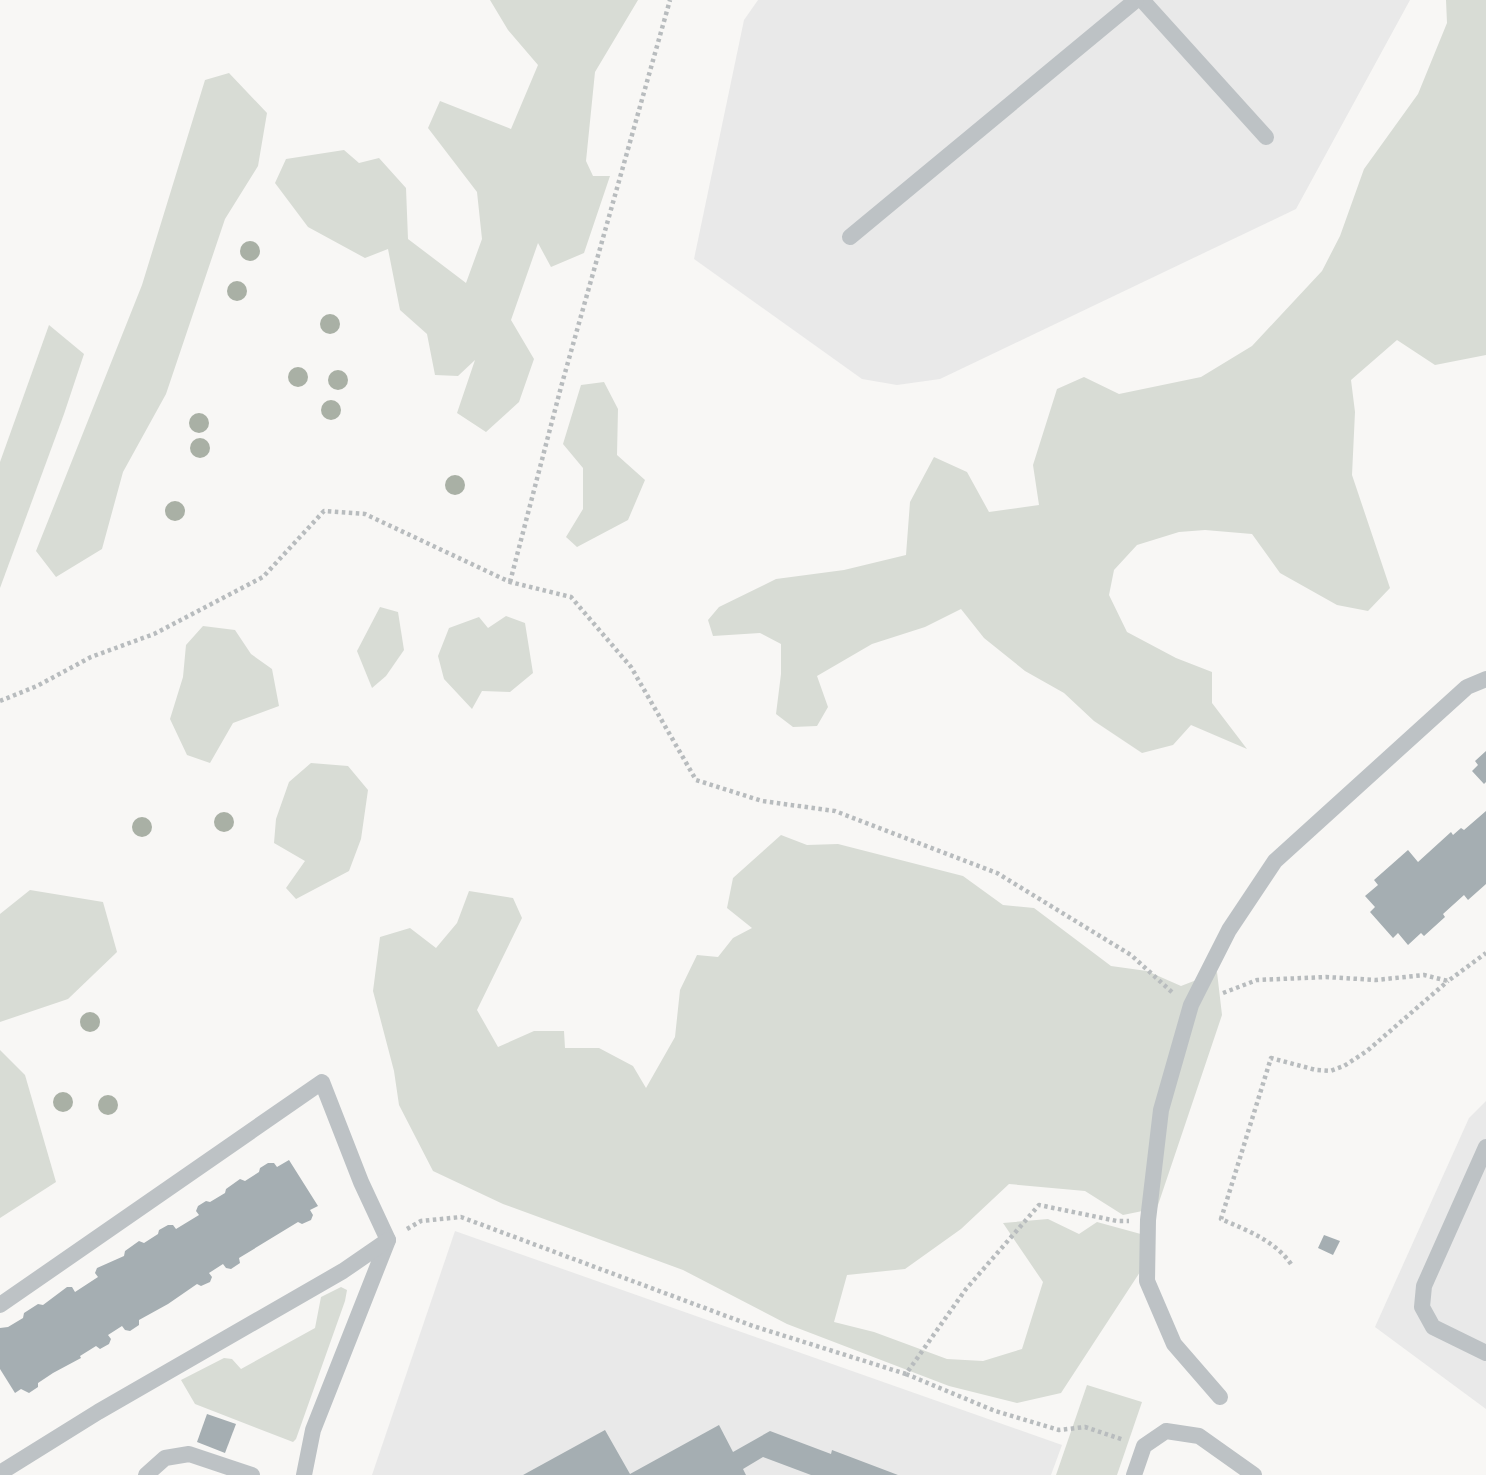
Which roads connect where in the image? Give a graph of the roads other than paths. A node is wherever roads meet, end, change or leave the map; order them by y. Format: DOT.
graph roads {
  1 [pos="1136,0"];
  2 [pos="1142,0"];
  3 [pos="1266,137"];
  4 [pos="850,237"];
  5 [pos="1486,679"];
  6 [pos="1486,1147"];
  7 [pos="388,1240"];
  8 [pos="0,1305"];
  9 [pos="1486,1353"];
  10 [pos="1220,1397"];
  11 [pos="0,1473"];
  12 [pos="146,1475"];
  13 [pos="252,1475"];
  14 [pos="304,1475"];
  15 [pos="1134,1475"];
  16 [pos="1254,1475"];
  1 -- 4 [label="lane"];
  2 -- 3 [label="lane"];
  5 -- 10 [label="lane"];
  6 -- 9 [label="lane"];
  7 -- 8 [label="lane"];
  7 -- 11 [label="lane"];
  7 -- 14 [label="lane"];
  12 -- 13 [label="lane"];
  15 -- 16 [label="lane"];
}
